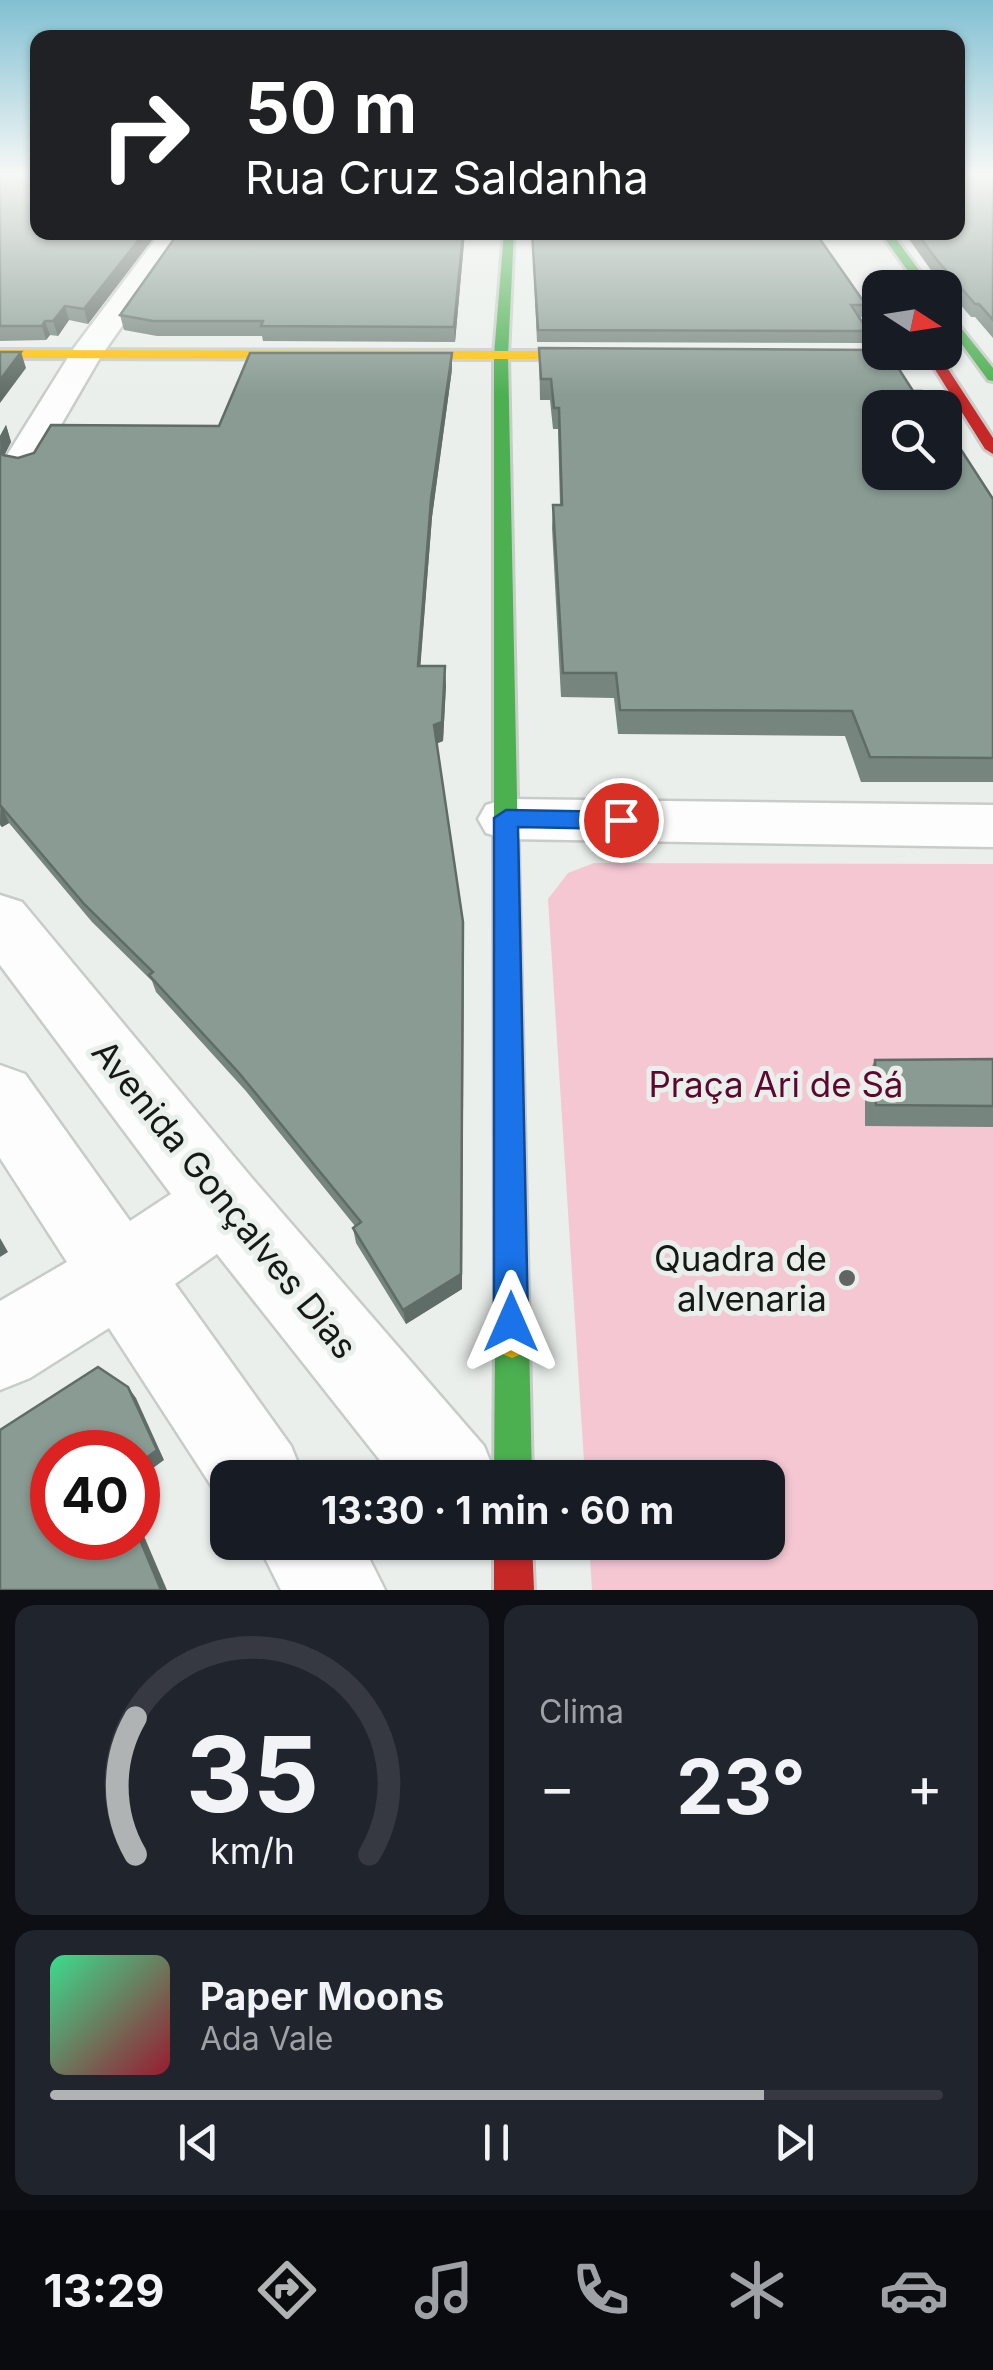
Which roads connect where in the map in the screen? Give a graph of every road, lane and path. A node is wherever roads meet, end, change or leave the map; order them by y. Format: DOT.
graph roads {
  1 [pos="164,247"];
  2 [pos="508,247"];
  3 [pos="897,247"];
  4 [pos="913,270"];
  5 [pos="962,332"];
  6 [pos="0,354"];
  7 [pos="86,355"];
  8 [pos="502,355"];
  9 [pos="552,355"];
  10 [pos="802,356"];
  11 [pos="862,356"];
  12 [pos="988,362"];
  13 [pos="941,370"];
  14 [pos="993,449"];
  15 [pos="23,460"];
  16 [pos="506,818"];
  17 [pos="993,826"];
  18 [pos="0,919"];
  19 [pos="0,1097"];
  20 [pos="224,1202"];
  21 [pos="120,1275"];
  22 [pos="0,1348"];
  23 [pos="248,1460"];
  24 [pos="437,1460"];
  25 [pos="511,1460"];
  26 [pos="316,1560"];
  27 [pos="337,1590"];
  1 -- 7 [label="street"];
  2 -- 8 [label="street"];
  3 -- 4 [label="street"];
  5 -- 12 [label="street"];
  6 -- 7 [label="street"];
  7 -- 8 [label="street"];
  7 -- 15 [label="street"];
  8 -- 9 [label="street"];
  8 -- 16 [label="street"];
  10 -- 11 [label="street"];
  13 -- 14 [label="street"];
  16 -- 17 [label="street"];
  16 -- 25 [label="street"];
  18 -- 20 [label="street, Avenida Gonçalves Dias"];
  19 -- 21 [label="street"];
  20 -- 21 [label="street"];
  20 -- 24 [label="street, Avenida Gonçalves Dias"];
  21 -- 22 [label="street"];
  21 -- 23 [label="street"];
  26 -- 27 [label="street"];
}
